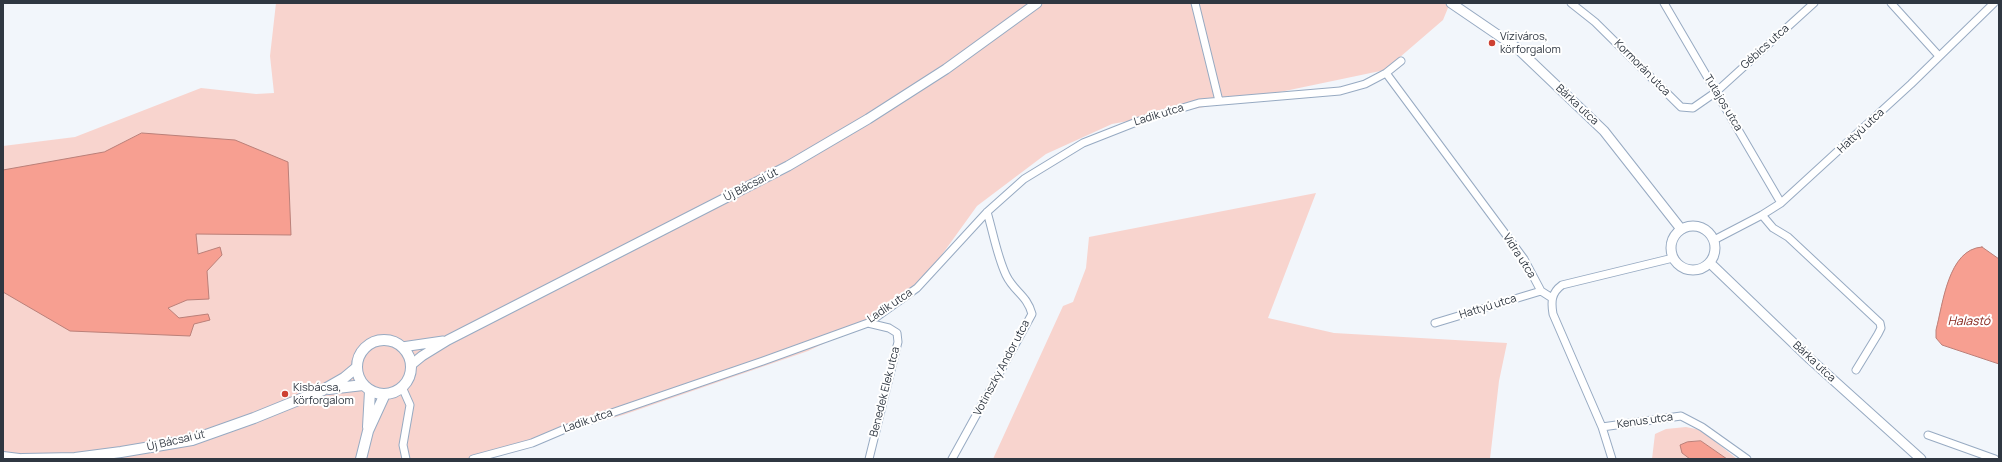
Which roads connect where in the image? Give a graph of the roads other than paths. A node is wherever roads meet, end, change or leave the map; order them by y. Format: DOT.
graph roads {
  1 [pos="1037,3"];
  2 [pos="1195,3"];
  3 [pos="1452,3"];
  4 [pos="1571,3"];
  5 [pos="1664,3"];
  6 [pos="1814,3"];
  7 [pos="1891,3"];
  8 [pos="1994,3"];
  9 [pos="1939,56"];
  10 [pos="1401,61"];
  11 [pos="1386,73"];
  12 [pos="1716,92"];
  13 [pos="1219,101"];
  14 [pos="1781,203"];
  15 [pos="987,212"];
  16 [pos="1762,216"];
  17 [pos="1681,229"];
  18 [pos="1714,240"];
  19 [pos="1673,258"];
  20 [pos="1710,263"];
  21 [pos="1542,291"];
  22 [pos="1552,298"];
  23 [pos="868,323"];
  24 [pos="1435,323"];
  25 [pos="448,340"];
  26 [pos="402,347"];
  27 [pos="411,365"];
  28 [pos="356,368"];
  29 [pos="1856,370"];
  30 [pos="402,387"];
  31 [pos="366,388"];
  32 [pos="323,390"];
  33 [pos="385,394"];
  34 [pos="1602,427"];
  35 [pos="368,431"];
  36 [pos="1928,435"];
  37 [pos="3,458"];
  38 [pos="21,459"];
  39 [pos="361,459"];
  40 [pos="406,459"];
  41 [pos="473,459"];
  42 [pos="869,459"];
  43 [pos="952,459"];
  44 [pos="1612,459"];
  45 [pos="1747,459"];
  46 [pos="1921,459"];
  47 [pos="1995,459"];
  1 -- 25 [label="street, Új Bácsai út"];
  2 -- 13 [label="street"];
  3 -- 17 [label="street, Bárka utca"];
  4 -- 12 [label="street, Kormorán utca"];
  5 -- 12 [label="street, Tutajos utca"];
  6 -- 12 [label="street, Gébics utca"];
  7 -- 9 [label="street"];
  8 -- 9 [label="street, Hattyú utca"];
  9 -- 14 [label="street, Hattyú utca"];
  10 -- 11 [label="street, Ladik utca"];
  11 -- 13 [label="street, Ladik utca"];
  11 -- 21 [label="street, Vidra utca"];
  12 -- 14 [label="street, Tutajos utca"];
  13 -- 15 [label="street, Ladik utca"];
  14 -- 16 [label="street, Hattyú utca"];
  15 -- 23 [label="street, Ladik utca"];
  15 -- 43 [label="street, Votinszky Andor utca"];
  16 -- 18 [label="street, Hattyú utca"];
  16 -- 29 [label="street"];
  17 -- 18 [label="street"];
  17 -- 19 [label="street"];
  18 -- 20 [label="street"];
  19 -- 20 [label="street"];
  19 -- 22 [label="street"];
  20 -- 46 [label="street, Bárka utca"];
  21 -- 22 [label="street, Vidra utca"];
  21 -- 24 [label="street, Hattyú utca"];
  22 -- 34 [label="street"];
  23 -- 41 [label="street, Ladik utca"];
  23 -- 42 [label="street, Benedek Elek utca"];
  25 -- 26 [label="street, Új Bácsai út"];
  25 -- 27 [label="street, Új Bácsai út"];
  26 -- 27 [label="main road"];
  26 -- 28 [label="main road, Új Bácsai út"];
  27 -- 30 [label="main road"];
  28 -- 31 [label="main road"];
  28 -- 32 [label="main road, Új Bácsai út"];
  30 -- 33 [label="main road"];
  30 -- 40 [label="street"];
  31 -- 32 [label="main road, Új Bácsai út"];
  31 -- 33 [label="main road, Új Bácsai út"];
  31 -- 35 [label="main road"];
  32 -- 38 [label="main road, Új Bácsai út"];
  33 -- 35 [label="main road"];
  34 -- 44 [label="street"];
  34 -- 45 [label="street, Kenus utca"];
  35 -- 39 [label="main road"];
  36 -- 47 [label="street"];
  37 -- 38 [label="main road, Új Bácsai út"];
}
